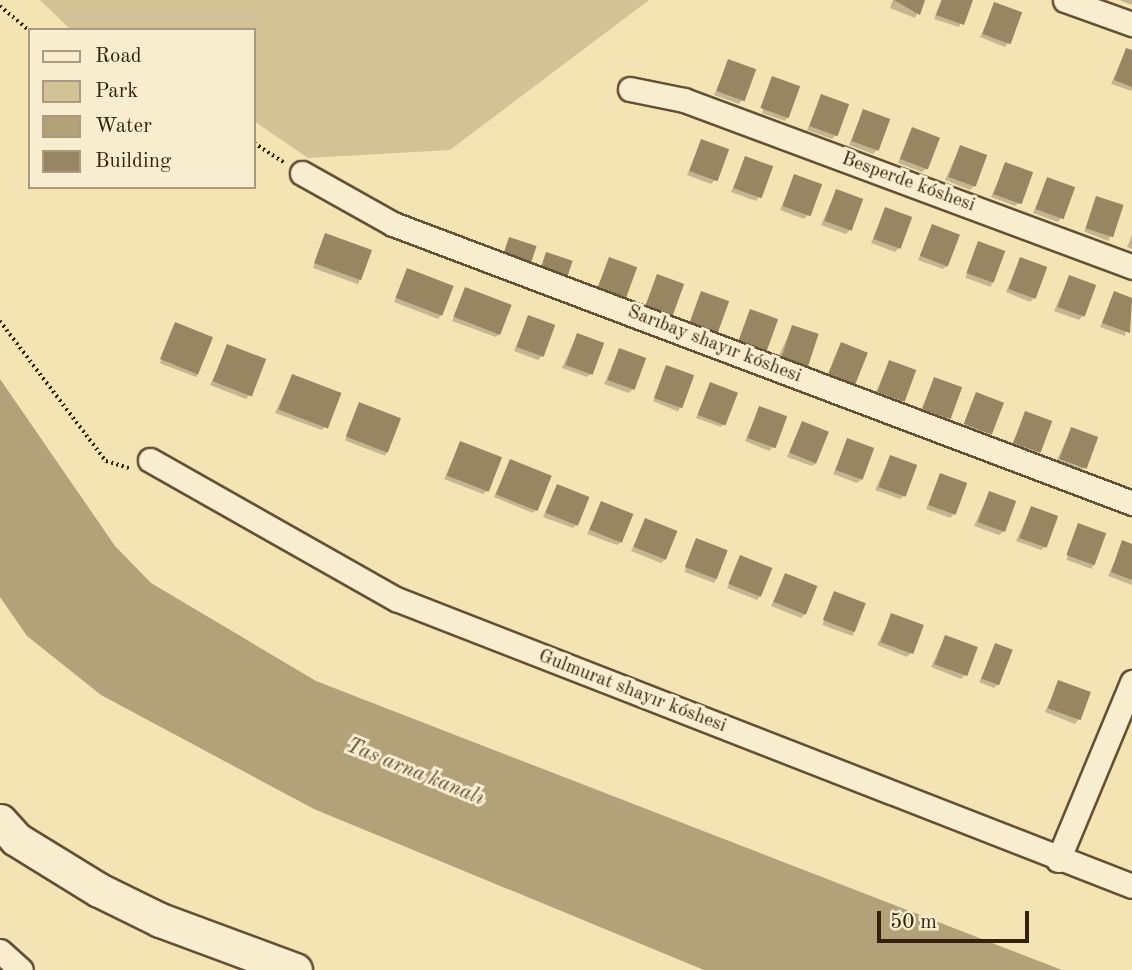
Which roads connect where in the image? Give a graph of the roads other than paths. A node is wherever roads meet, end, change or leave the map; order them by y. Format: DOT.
graph roads {
  1 [pos="1065,0"];
  2 [pos="1132,24"];
  3 [pos="630,89"];
  4 [pos="302,173"];
  5 [pos="1132,267"];
  6 [pos="149,460"];
  7 [pos="1132,503"];
  8 [pos="1132,682"];
  9 [pos="0,821"];
  10 [pos="1058,860"];
  11 [pos="1132,886"];
  12 [pos="0,951"];
  13 [pos="21,970"];
  14 [pos="295,970"];
  1 -- 2 [label="street"];
  3 -- 5 [label="street, Besperde kóshesi"];
  4 -- 7 [label="street, Sarıbay shayır kóshesi"];
  6 -- 10 [label="street, Gulmurat shayır kóshesi"];
  8 -- 10 [label="street"];
  9 -- 14 [label="main road"];
  10 -- 11 [label="street, Gulmurat shayır kóshesi"];
  12 -- 13 [label="street"];
}
